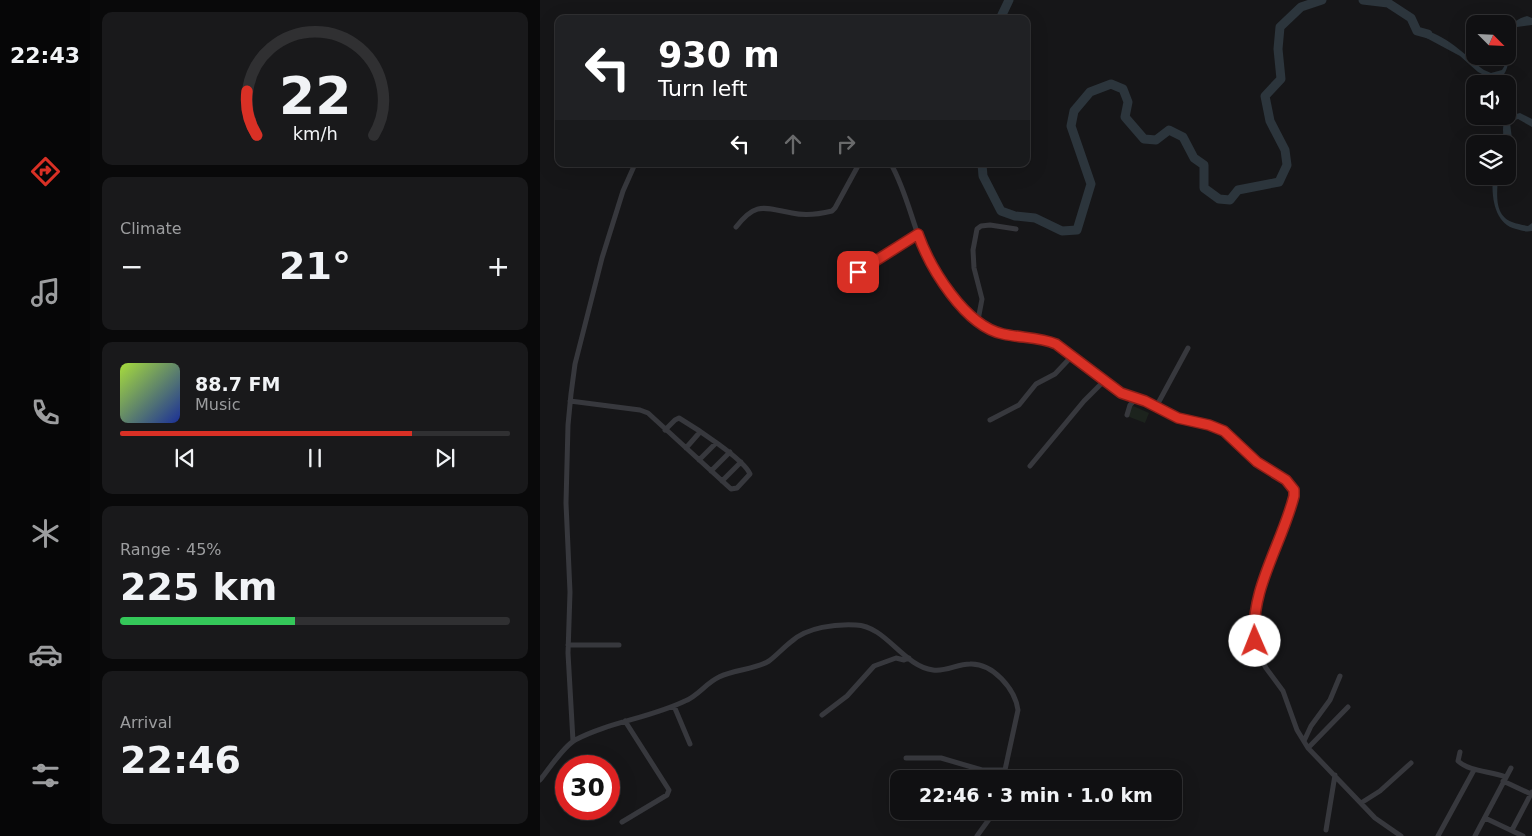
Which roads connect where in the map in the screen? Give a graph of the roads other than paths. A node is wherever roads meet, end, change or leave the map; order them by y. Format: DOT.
graph roads {
  1 [pos="634,167"];
  2 [pos="857,167"];
  3 [pos="894,167"];
  4 [pos="736,227"];
  5 [pos="1016,230"];
  6 [pos="918,234"];
  7 [pos="844,280"];
  8 [pos="978,320"];
  9 [pos="1188,348"];
  10 [pos="1072,356"];
  11 [pos="1104,381"];
  12 [pos="1137,398"];
  13 [pos="570,402"];
  14 [pos="1156,407"];
  15 [pos="1126,415"];
  16 [pos="990,420"];
  17 [pos="665,430"];
  18 [pos="700,432"];
  19 [pos="716,443"];
  20 [pos="686,448"];
  21 [pos="730,452"];
  22 [pos="699,460"];
  23 [pos="741,462"];
  24 [pos="1030,466"];
  25 [pos="711,470"];
  26 [pos="722,481"];
  27 [pos="568,645"];
  28 [pos="619,645"];
  29 [pos="909,658"];
  30 [pos="1340,676"];
  31 [pos="674,706"];
  32 [pos="1348,707"];
  33 [pos="822,715"];
  34 [pos="625,722"];
  35 [pos="572,741"];
  36 [pos="1304,741"];
  37 [pos="690,744"];
  38 [pos="1308,748"];
  39 [pos="1460,752"];
  40 [pos="906,758"];
  41 [pos="1410,763"];
  42 [pos="1511,768"];
  43 [pos="982,770"];
  44 [pos="1004,770"];
  45 [pos="1474,770"];
  46 [pos="1335,775"];
  47 [pos="1504,779"];
  48 [pos="540,780"];
  49 [pos="1532,793"];
  50 [pos="1361,803"];
  51 [pos="1525,804"];
  52 [pos="1532,808"];
  53 [pos="1485,818"];
  54 [pos="989,820"];
  55 [pos="622,822"];
  56 [pos="1326,830"];
  57 [pos="1515,833"];
  58 [pos="977,836"];
  59 [pos="1401,836"];
  60 [pos="1438,836"];
  61 [pos="1476,836"];
  62 [pos="1523,836"];
  1 -- 13 [label="street"];
  2 -- 4 [label="street"];
  3 -- 6 [label="street"];
  5 -- 8 [label="street"];
  6 -- 7 [label="street"];
  6 -- 8 [label="street"];
  8 -- 10 [label="street"];
  9 -- 14 [label="street"];
  10 -- 11 [label="street"];
  10 -- 16 [label="street"];
  11 -- 12 [label="street"];
  11 -- 24 [label="street"];
  12 -- 14 [label="street"];
  12 -- 15 [label="street"];
  13 -- 17 [label="street"];
  13 -- 27 [label="street"];
  14 -- 36 [label="street"];
  17 -- 18 [label="street"];
  17 -- 20 [label="street"];
  18 -- 19 [label="street"];
  18 -- 20 [label="street"];
  19 -- 21 [label="street"];
  19 -- 22 [label="street"];
  20 -- 22 [label="street"];
  21 -- 23 [label="street"];
  21 -- 25 [label="street"];
  22 -- 25 [label="street"];
  23 -- 26 [label="street"];
  23 -- 26 [label="street"];
  25 -- 26 [label="street"];
  27 -- 28 [label="street"];
  27 -- 35 [label="street"];
  29 -- 31 [label="street"];
  29 -- 33 [label="street"];
  29 -- 44 [label="street"];
  30 -- 36 [label="street"];
  31 -- 34 [label="street"];
  31 -- 37 [label="street"];
  32 -- 38 [label="street"];
  34 -- 35 [label="street"];
  34 -- 55 [label="street"];
  35 -- 48 [label="street"];
  36 -- 38 [label="street"];
  38 -- 46 [label="street"];
  39 -- 45 [label="street"];
  40 -- 43 [label="street"];
  41 -- 50 [label="street"];
  42 -- 47 [label="street"];
  45 -- 47 [label="street"];
  45 -- 60 [label="street"];
  46 -- 50 [label="street"];
  46 -- 56 [label="street"];
  47 -- 49 [label="street"];
  47 -- 53 [label="street"];
  49 -- 51 [label="street"];
  50 -- 59 [label="street"];
  51 -- 52 [label="street"];
  51 -- 57 [label="street"];
  53 -- 57 [label="street"];
  53 -- 61 [label="street"];
  54 -- 58 [label="street"];
  57 -- 62 [label="street"];
}
